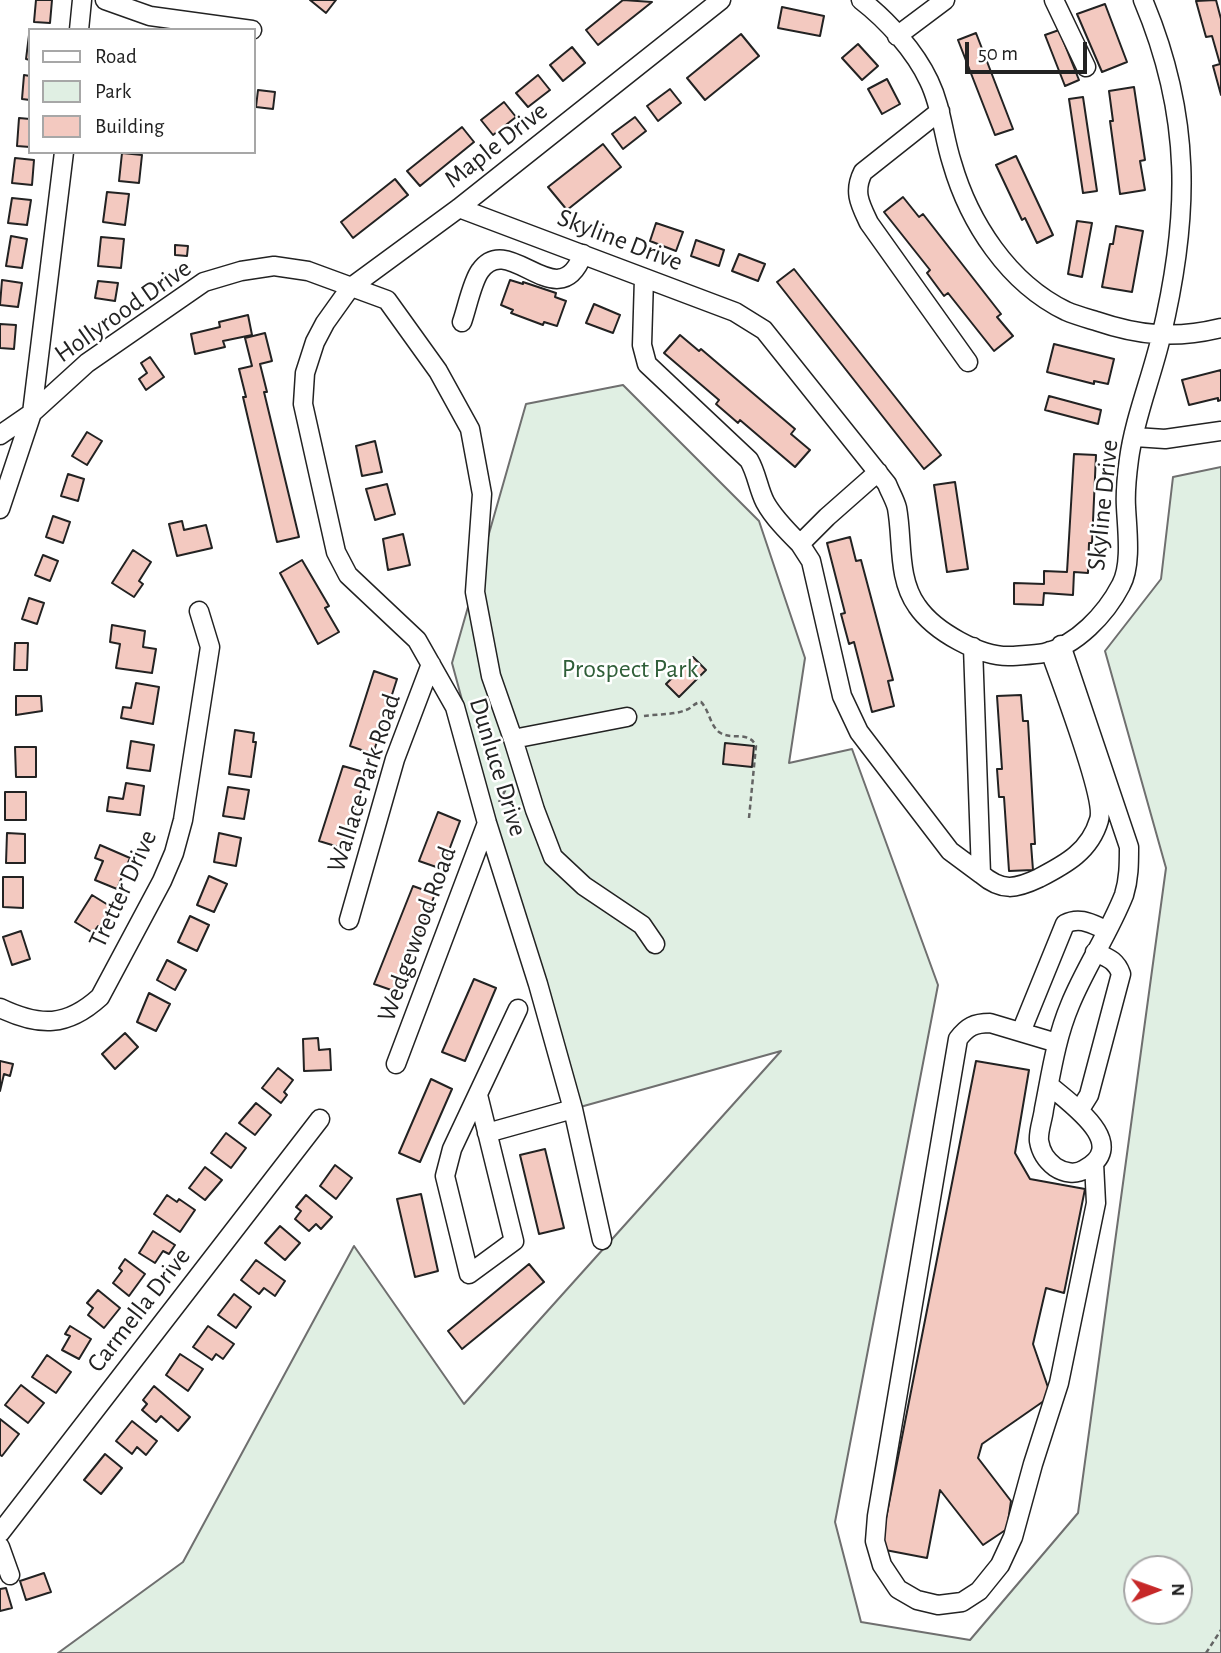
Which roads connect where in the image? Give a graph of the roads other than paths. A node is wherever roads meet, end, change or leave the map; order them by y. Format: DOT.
graph roads {
  1 [pos="82,0"];
  2 [pos="105,0"];
  3 [pos="721,0"];
  4 [pos="861,0"];
  5 [pos="945,0"];
  6 [pos="1057,1"];
  7 [pos="1147,1"];
  8 [pos="79,28"];
  9 [pos="239,28"];
  10 [pos="897,36"];
  11 [pos="1086,67"];
  12 [pos="940,111"];
  13 [pos="64,154"];
  14 [pos="459,208"];
  15 [pos="583,254"];
  16 [pos="644,278"];
  17 [pos="350,288"];
  18 [pos="462,322"];
  19 [pos="1221,328"];
  20 [pos="1162,336"];
  21 [pos="315,342"];
  22 [pos="968,362"];
  23 [pos="32,413"];
  24 [pos="1221,431"];
  25 [pos="0,435"];
  26 [pos="1135,437"];
  27 [pos="878,472"];
  28 [pos="0,509"];
  29 [pos="800,544"];
  30 [pos="199,611"];
  31 [pos="973,647"];
  32 [pos="1056,648"];
  33 [pos="431,664"];
  34 [pos="627,717"];
  35 [pos="513,739"];
  36 [pos="487,823"];
  37 [pos="981,874"];
  38 [pos="349,920"];
  39 [pos="1107,930"];
  40 [pos="655,944"];
  41 [pos="1096,952"];
  42 [pos="0,1008"];
  43 [pos="518,1009"];
  44 [pos="1021,1032"];
  45 [pos="1057,1043"];
  46 [pos="397,1065"];
  47 [pos="1049,1085"];
  48 [pos="478,1095"];
  49 [pos="573,1109"];
  50 [pos="1079,1111"];
  51 [pos="320,1119"];
  52 [pos="487,1133"];
  53 [pos="1094,1163"];
  54 [pos="602,1240"];
  55 [pos="0,1533"];
  56 [pos="0,1547"];
  57 [pos="10,1575"];
  1 -- 8 [label="street"];
  2 -- 9 [label="street"];
  3 -- 14 [label="street, Maple Drive"];
  4 -- 10 [label="street"];
  5 -- 10 [label="street"];
  6 -- 11 [label="street"];
  7 -- 20 [label="street, Skyline Drive"];
  10 -- 12 [label="street"];
  12 -- 20 [label="street"];
  12 -- 22 [label="street"];
  13 -- 23 [label="street"];
  14 -- 15 [label="street, Skyline Drive"];
  14 -- 17 [label="street, Maple Drive"];
  15 -- 16 [label="street, Skyline Drive"];
  15 -- 18 [label="street"];
  16 -- 27 [label="street, Skyline Drive"];
  16 -- 29 [label="street"];
  17 -- 21 [label="street, Maple Drive"];
  17 -- 23 [label="street, Hollyrood Drive"];
  17 -- 35 [label="street, Hollyrood Drive"];
  19 -- 20 [label="street"];
  20 -- 26 [label="street, Skyline Drive"];
  21 -- 33 [label="street, Dunluce Drive"];
  23 -- 25 [label="street"];
  23 -- 28 [label="street, Hollyrood Drive"];
  24 -- 26 [label="street"];
  26 -- 32 [label="street, Skyline Drive"];
  27 -- 29 [label="street"];
  27 -- 31 [label="street, Skyline Drive"];
  29 -- 37 [label="street"];
  30 -- 42 [label="street, Tretter Drive"];
  31 -- 32 [label="street, Skyline Drive"];
  31 -- 37 [label="street"];
  32 -- 37 [label="street"];
  32 -- 39 [label="street"];
  33 -- 36 [label="street, Dunluce Drive"];
  33 -- 38 [label="street, Wallace Park Road"];
  34 -- 35 [label="street"];
  35 -- 40 [label="street, Hollyrood Drive"];
  36 -- 46 [label="street, Wedgewood Road"];
  36 -- 49 [label="street, Dunluce Drive"];
  39 -- 41 [label="street"];
  39 -- 44 [label="street"];
  41 -- 45 [label="street"];
  41 -- 50 [label="street"];
  43 -- 48 [label="street"];
  44 -- 45 [label="street"];
  44 -- 53 [label="street"];
  45 -- 47 [label="street"];
  47 -- 50 [label="street"];
  47 -- 53 [label="street"];
  48 -- 52 [label="street"];
  48 -- 52 [label="street"];
  49 -- 52 [label="street"];
  49 -- 54 [label="street, Dunluce Drive"];
  50 -- 53 [label="street"];
  51 -- 55 [label="street, Carmella Drive"];
  56 -- 57 [label="street"];
}
